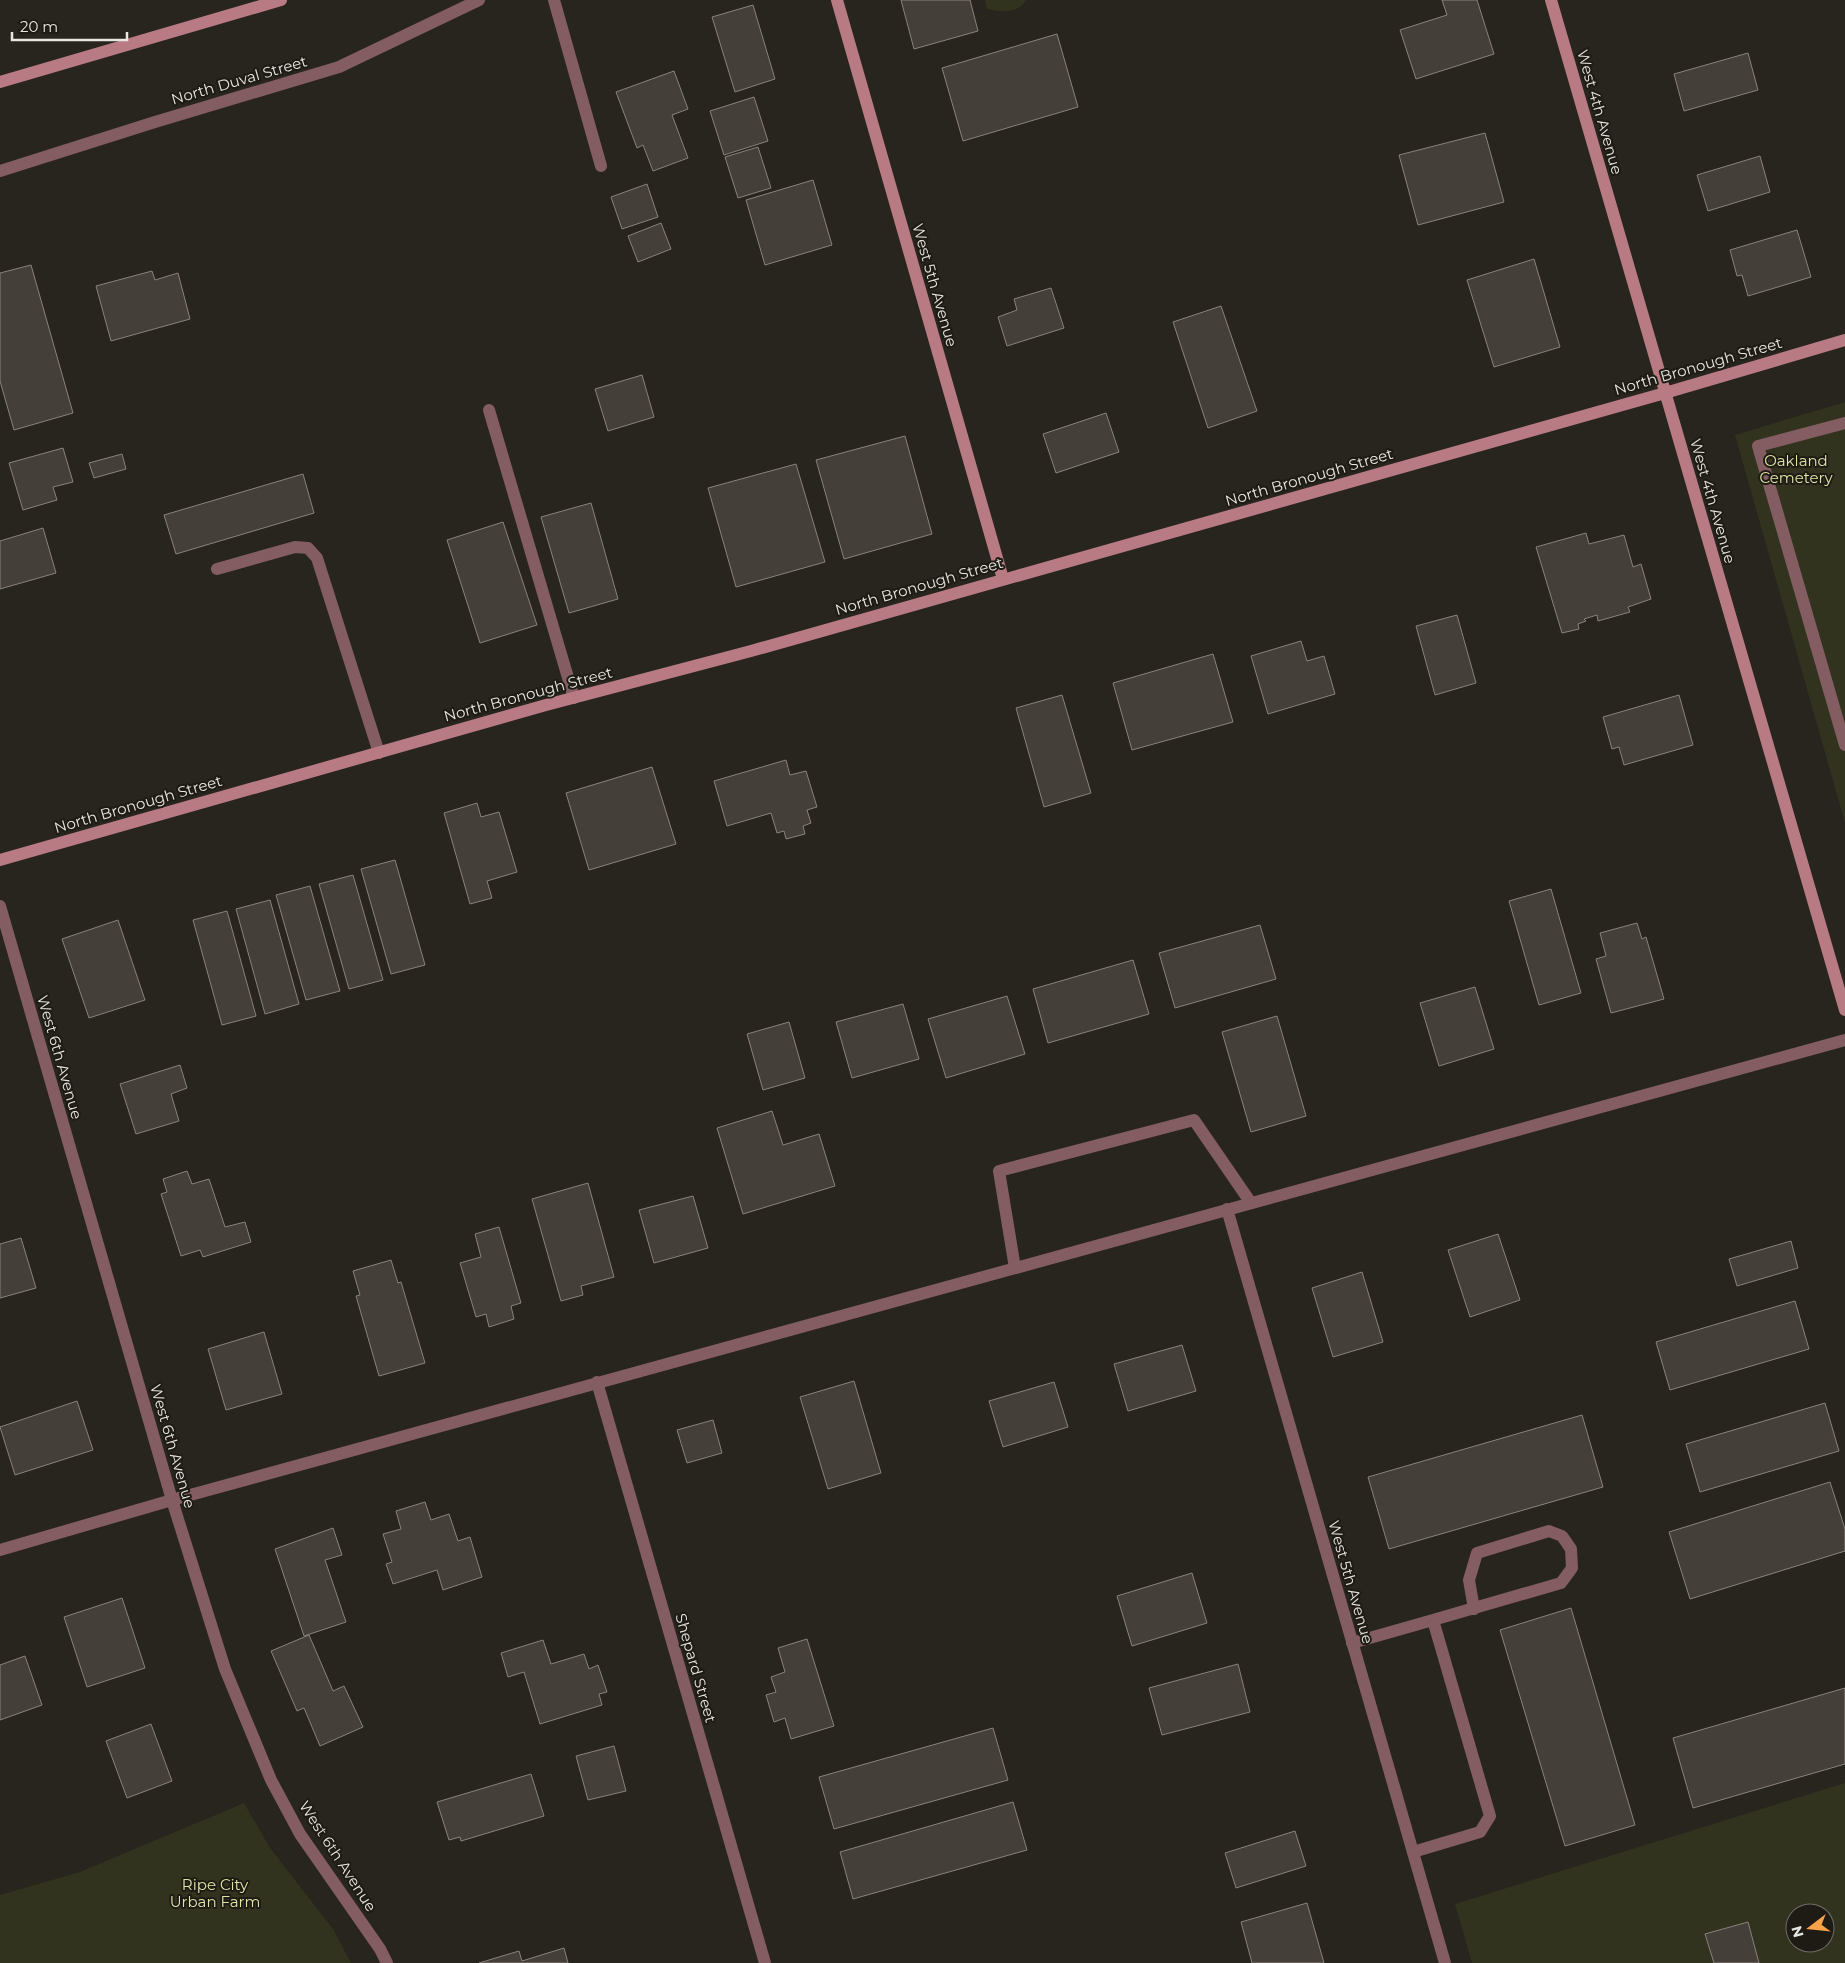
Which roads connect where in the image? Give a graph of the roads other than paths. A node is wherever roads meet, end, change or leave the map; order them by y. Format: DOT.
graph roads {
  1 [pos="281,0"];
  2 [pos="479,0"];
  3 [pos="554,0"];
  4 [pos="837,0"];
  5 [pos="1551,0"];
  6 [pos="0,82"];
  7 [pos="601,166"];
  8 [pos="0,171"];
  9 [pos="1845,340"];
  10 [pos="1665,394"];
  11 [pos="489,410"];
  12 [pos="1845,423"];
  13 [pos="217,569"];
  14 [pos="1003,579"];
  15 [pos="574,698"];
  16 [pos="1845,745"];
  17 [pos="379,752"];
  18 [pos="0,860"];
  19 [pos="0,906"];
  20 [pos="1845,1010"];
  21 [pos="1845,1040"];
  22 [pos="1251,1203"];
  23 [pos="1227,1209"];
  24 [pos="1015,1268"];
  25 [pos="597,1382"];
  26 [pos="172,1500"];
  27 [pos="0,1550"];
  28 [pos="1474,1608"];
  29 [pos="1433,1620"];
  30 [pos="1352,1644"];
  31 [pos="1413,1852"];
  32 [pos="387,1963"];
  33 [pos="765,1963"];
  34 [pos="1445,1963"];
  1 -- 6 [label="main road"];
  2 -- 8 [label="street, North Duval Street"];
  3 -- 7 [label="street"];
  4 -- 14 [label="main road, West 5th Avenue"];
  5 -- 10 [label="main road, West 4th Avenue"];
  9 -- 10 [label="main road, North Bronough Street"];
  10 -- 14 [label="main road, North Bronough Street"];
  10 -- 20 [label="main road, West 4th Avenue"];
  11 -- 15 [label="street"];
  12 -- 16 [label="street"];
  13 -- 17 [label="street"];
  14 -- 15 [label="main road, North Bronough Street"];
  15 -- 17 [label="main road, North Bronough Street"];
  17 -- 18 [label="main road, North Bronough Street"];
  19 -- 26 [label="street, West 6th Avenue"];
  21 -- 22 [label="street"];
  22 -- 23 [label="street"];
  22 -- 24 [label="street"];
  23 -- 24 [label="street"];
  23 -- 30 [label="street, West 5th Avenue"];
  24 -- 25 [label="street"];
  25 -- 26 [label="street"];
  25 -- 33 [label="street, Shepard Street"];
  26 -- 27 [label="street"];
  26 -- 32 [label="street, West 6th Avenue"];
  28 -- 28 [label="street"];
  28 -- 29 [label="street"];
  29 -- 30 [label="street"];
  29 -- 31 [label="street"];
  30 -- 31 [label="street, West 5th Avenue"];
  31 -- 34 [label="street, West 5th Avenue"];
}
